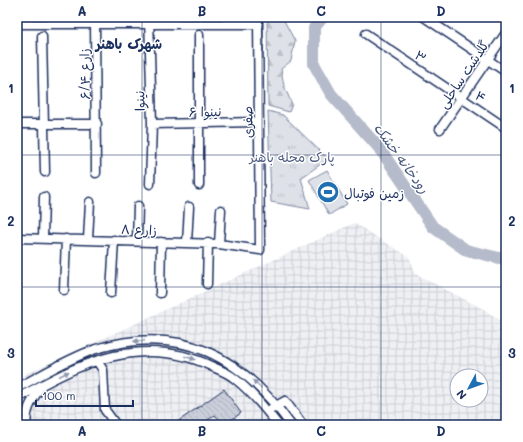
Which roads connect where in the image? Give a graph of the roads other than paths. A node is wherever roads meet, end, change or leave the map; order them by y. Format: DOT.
graph roads {
  1 [pos="424,17"];
  2 [pos="95,20"];
  3 [pos="149,20"];
  4 [pos="258,20"];
  5 [pos="17,24"];
  6 [pos="506,33"];
  7 [pos="366,34"];
  8 [pos="199,35"];
  9 [pos="42,36"];
  10 [pos="488,60"];
  11 [pos="506,72"];
  12 [pos="462,98"];
  13 [pos="259,122"];
  14 [pos="199,123"];
  15 [pos="17,124"];
  16 [pos="43,124"];
  17 [pos="97,124"];
  18 [pos="152,124"];
  19 [pos="506,128"];
  20 [pos="440,129"];
  21 [pos="45,172"];
  22 [pos="96,173"];
  23 [pos="150,184"];
  24 [pos="199,185"];
  25 [pos="44,198"];
  26 [pos="90,202"];
  27 [pos="138,206"];
  28 [pos="189,207"];
  29 [pos="221,210"];
  30 [pos="17,238"];
  31 [pos="43,238"];
  32 [pos="66,239"];
  33 [pos="88,239"];
  34 [pos="114,240"];
  35 [pos="137,241"];
  36 [pos="161,242"];
  37 [pos="187,243"];
  38 [pos="208,243"];
  39 [pos="219,244"];
  40 [pos="260,250"];
  41 [pos="207,284"];
  42 [pos="64,290"];
  43 [pos="111,293"];
  44 [pos="160,293"];
  45 [pos="97,361"];
  46 [pos="41,386"];
  47 [pos="17,388"];
  48 [pos="17,398"];
  49 [pos="275,405"];
  50 [pos="267,412"];
  51 [pos="17,419"];
  52 [pos="276,423"];
  53 [pos="27,425"];
  54 [pos="116,425"];
  55 [pos="291,425"];
  56 [pos="303,425"];
  1 -- 10 [label="street"];
  2 -- 3 [label="street"];
  2 -- 5 [label="street"];
  2 -- 17 [label="street, ۶/۴ زارع"];
  3 -- 4 [label="street"];
  3 -- 18 [label="street, نینوا"];
  4 -- 13 [label="street, صفری"];
  6 -- 10 [label="street, گلدشت ساحلی"];
  7 -- 12 [label="street, ۳"];
  8 -- 14 [label="street"];
  9 -- 16 [label="street"];
  10 -- 11 [label="street"];
  10 -- 12 [label="street, گلدشت ساحلی"];
  12 -- 19 [label="street, ۴"];
  12 -- 20 [label="street, گلدشت ساحلی"];
  13 -- 14 [label="street, ۶ نینوا"];
  13 -- 40 [label="street, صفری"];
  14 -- 18 [label="street, ۶ نینوا"];
  14 -- 24 [label="street"];
  15 -- 16 [label="street"];
  16 -- 17 [label="street"];
  16 -- 21 [label="street"];
  17 -- 22 [label="street, ۶/۴ زارع"];
  18 -- 23 [label="street, نینوا"];
  25 -- 31 [label="street"];
  26 -- 33 [label="street"];
  27 -- 35 [label="street"];
  28 -- 37 [label="street"];
  29 -- 39 [label="street"];
  30 -- 31 [label="street, ۸ زارع"];
  31 -- 32 [label="street, ۸ زارع"];
  32 -- 33 [label="street, ۸ زارع"];
  32 -- 42 [label="street"];
  33 -- 34 [label="street, ۸ زارع"];
  34 -- 35 [label="street, ۸ زارع"];
  34 -- 43 [label="street"];
  35 -- 36 [label="street, ۸ زارع"];
  36 -- 37 [label="street, ۸ زارع"];
  36 -- 44 [label="street"];
  37 -- 38 [label="street, ۸ زارع"];
  38 -- 39 [label="street, ۸ زارع"];
  38 -- 41 [label="street"];
  39 -- 40 [label="street, ۸ زارع"];
  46 -- 45 [label="street, one-way"];
  45 -- 50 [label="street, one-way"];
  45 -- 54 [label="street"];
  46 -- 48 [label="street"];
  46 -- 53 [label="street"];
  49 -- 47 [label="street, one-way"];
  49 -- 50 [label="street"];
  49 -- 55 [label="street"];
  49 -- 56 [label="street"];
  50 -- 52 [label="street"];
  51 -- 53 [label="street"];
}
